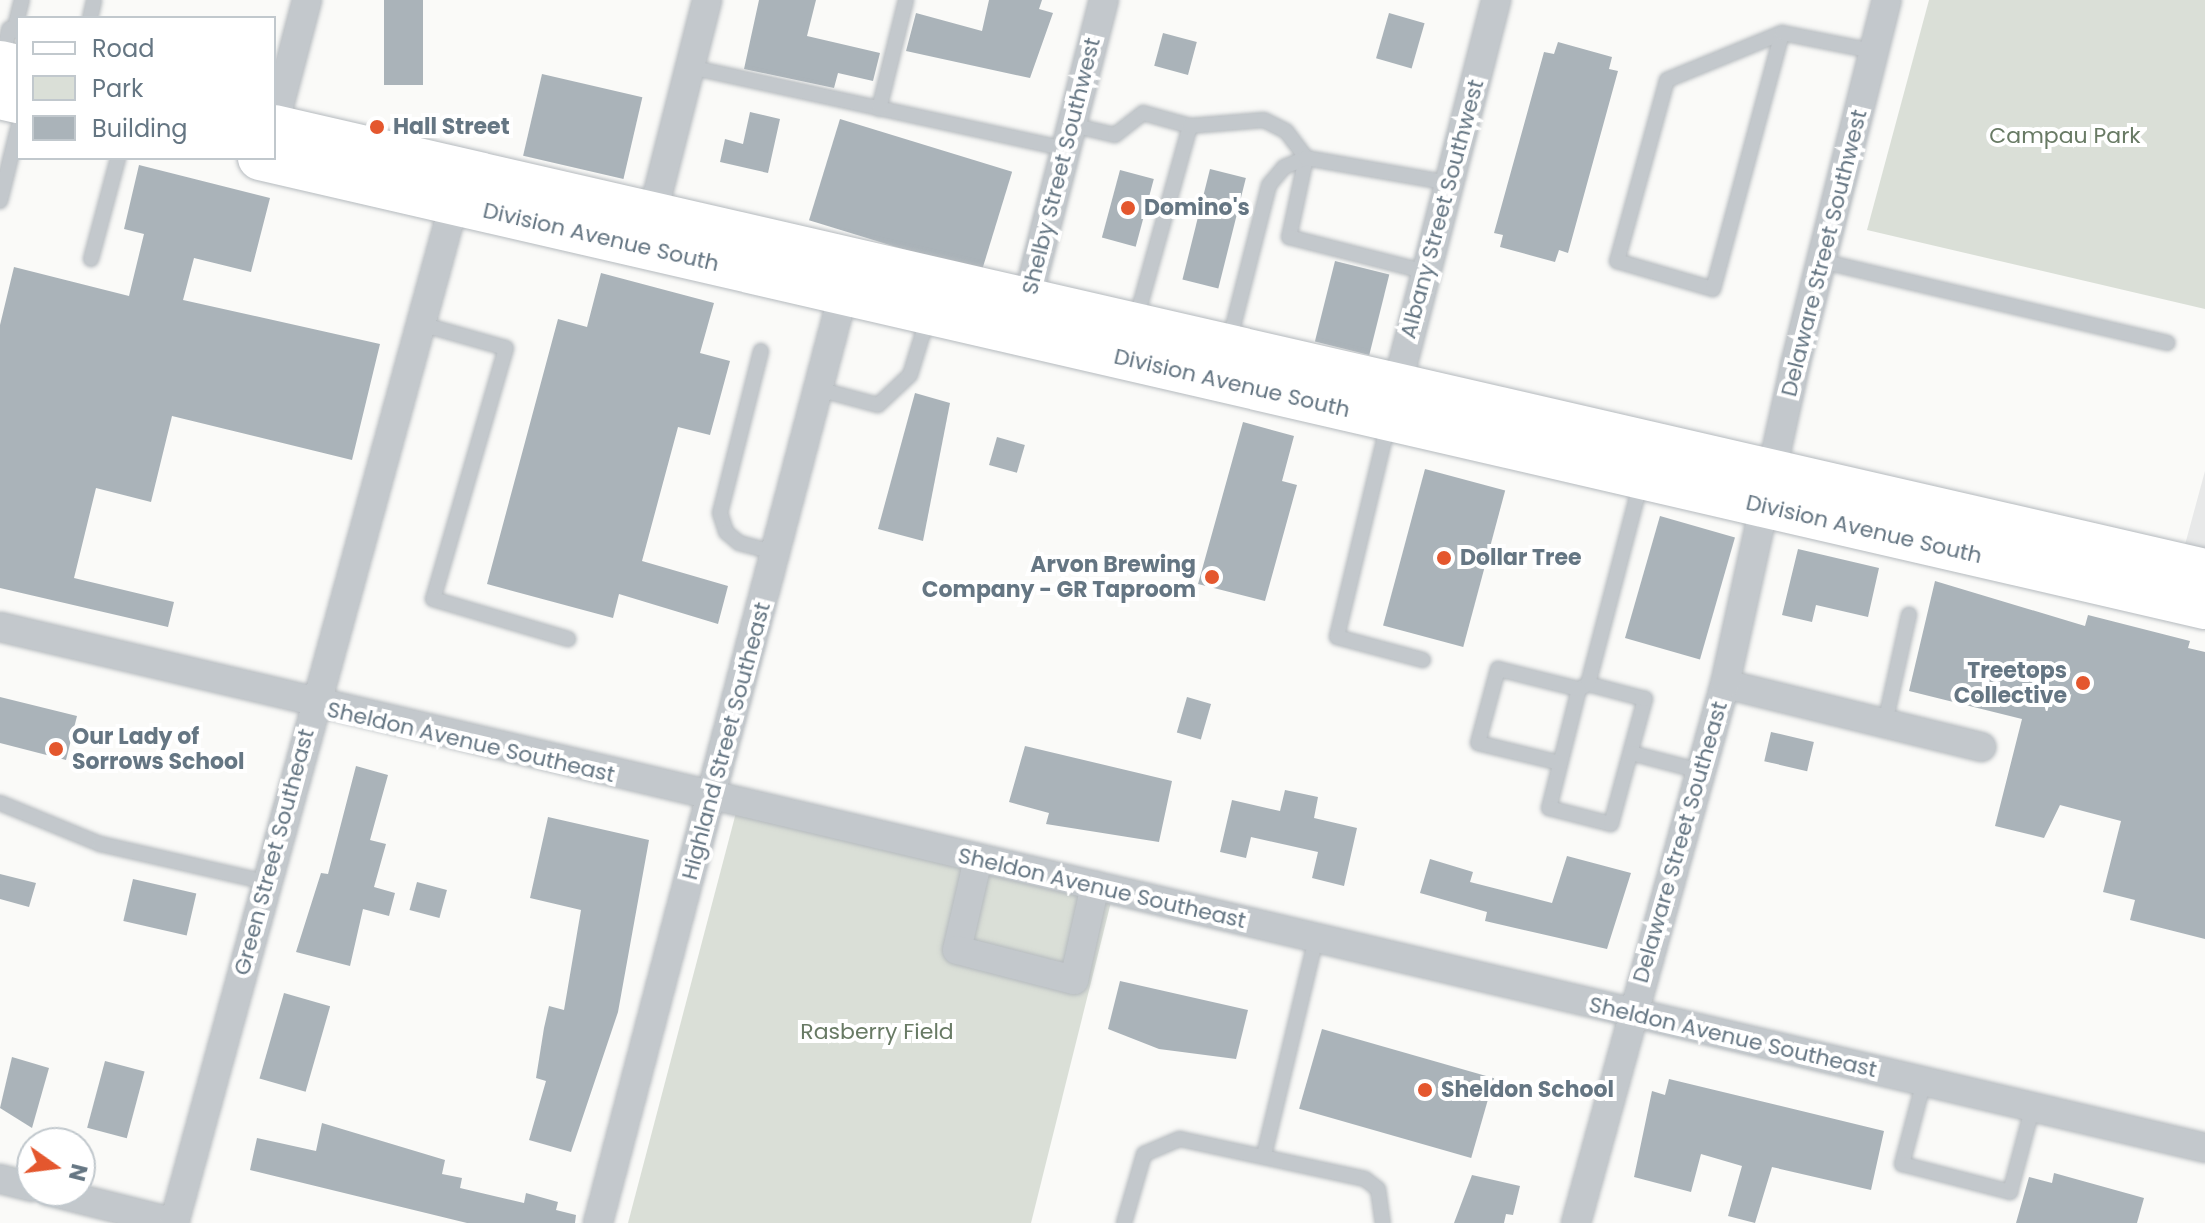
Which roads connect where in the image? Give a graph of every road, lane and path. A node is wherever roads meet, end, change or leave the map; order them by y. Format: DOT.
graph roads {
  1 [pos="307,0"];
  2 [pos="707,0"];
  3 [pos="906,0"];
  4 [pos="1104,0"];
  5 [pos="1496,0"];
  6 [pos="1887,0"];
  7 [pos="16,26"];
  8 [pos="1782,33"];
  9 [pos="1873,51"];
  10 [pos="9,56"];
  11 [pos="690,67"];
  12 [pos="879,109"];
  13 [pos="276,119"];
  14 [pos="1190,126"];
  15 [pos="16,136"];
  16 [pos="1069,137"];
  17 [pos="276,148"];
  18 [pos="276,148"];
  19 [pos="1306,158"];
  20 [pos="117,160"];
  21 [pos="1449,183"];
  22 [pos="0,201"];
  23 [pos="454,204"];
  24 [pos="648,231"];
  25 [pos="91,259"];
  26 [pos="1821,261"];
  27 [pos="1426,272"];
  28 [pos="847,276"];
  29 [pos="929,312"];
  30 [pos="1023,316"];
  31 [pos="421,324"];
  32 [pos="1135,325"];
  33 [pos="2167,343"];
  34 [pos="1229,345"];
  35 [pos="761,351"];
  36 [pos="818,389"];
  37 [pos="1393,401"];
  38 [pos="1642,478"];
  39 [pos="1770,489"];
  40 [pos="776,553"];
  41 [pos="2205,571"];
  42 [pos="2205,607"];
  43 [pos="1909,615"];
  44 [pos="0,627"];
  45 [pos="568,639"];
  46 [pos="1423,660"];
  47 [pos="1725,684"];
  48 [pos="1583,686"];
  49 [pos="314,705"];
  50 [pos="1885,723"];
  51 [pos="1981,747"];
  52 [pos="1631,753"];
  53 [pos="1560,763"];
  54 [pos="1700,771"];
  55 [pos="712,798"];
  56 [pos="0,803"];
  57 [pos="978,859"];
  58 [pos="266,882"];
  59 [pos="1095,885"];
  60 [pos="1316,939"];
  61 [pos="1631,1013"];
  62 [pos="1924,1081"];
  63 [pos="2033,1106"];
  64 [pos="2205,1148"];
  65 [pos="1264,1155"];
  66 [pos="96,1203"];
  67 [pos="174,1223"];
  68 [pos="598,1223"];
  69 [pos="1124,1223"];
  70 [pos="1383,1223"];
  71 [pos="1576,1223"];
  1 -- 13 [label="street"];
  2 -- 11 [label="street"];
  3 -- 12 [label="lane"];
  4 -- 16 [label="street, Shelby Street Southwest"];
  5 -- 21 [label="street, Albany Street Southwest"];
  6 -- 9 [label="street, Delaware Street Southwest"];
  7 -- 10 [label="lane"];
  8 -- 8 [label="lane"];
  8 -- 9 [label="lane"];
  9 -- 26 [label="street, Delaware Street Southwest"];
  11 -- 12 [label="lane"];
  11 -- 24 [label="street"];
  12 -- 16 [label="lane"];
  14 -- 16 [label="lane"];
  14 -- 19 [label="lane"];
  14 -- 32 [label="lane"];
  15 -- 22 [label="lane"];
  16 -- 30 [label="street, Shelby Street Southwest"];
  17 -- 23 [label="main road, Division Avenue South"];
  18 -- 24 [label="main road, Division Avenue South"];
  19 -- 21 [label="lane"];
  19 -- 27 [label="lane"];
  19 -- 34 [label="lane"];
  20 -- 25 [label="lane"];
  21 -- 27 [label="street, Albany Street Southwest"];
  23 -- 24 [label="main road, Division Avenue South"];
  23 -- 31 [label="street, Green Street Southeast"];
  24 -- 28 [label="main road, Division Avenue South"];
  26 -- 33 [label="lane"];
  26 -- 39 [label="street, Delaware Street Southwest"];
  27 -- 37 [label="street, Albany Street Southwest"];
  28 -- 29 [label="main road, Division Avenue South"];
  28 -- 30 [label="main road, Division Avenue South"];
  28 -- 36 [label="street, Highland Street Southeast"];
  29 -- 30 [label="main road, Division Avenue South"];
  29 -- 36 [label="lane"];
  30 -- 32 [label="main road, Division Avenue South"];
  30 -- 37 [label="main road, Division Avenue South"];
  31 -- 45 [label="lane"];
  31 -- 49 [label="street, Green Street Southeast"];
  32 -- 34 [label="main road, Division Avenue South"];
  34 -- 37 [label="main road, Division Avenue South"];
  35 -- 40 [label="lane"];
  36 -- 40 [label="street, Highland Street Southeast"];
  37 -- 38 [label="main road, Division Avenue South"];
  37 -- 39 [label="main road, Division Avenue South"];
  37 -- 46 [label="lane"];
  38 -- 39 [label="main road, Division Avenue South"];
  38 -- 48 [label="lane"];
  39 -- 41 [label="main road, Division Avenue South"];
  39 -- 42 [label="main road, Division Avenue South"];
  39 -- 47 [label="street, Delaware Street Southeast"];
  40 -- 55 [label="street, Highland Street Southeast"];
  43 -- 50 [label="lane"];
  44 -- 49 [label="street, Sheldon Avenue Southeast"];
  47 -- 50 [label="street"];
  47 -- 54 [label="street, Delaware Street Southeast"];
  48 -- 52 [label="lane"];
  48 -- 53 [label="lane"];
  48 -- 53 [label="lane"];
  49 -- 55 [label="street, Sheldon Avenue Southeast"];
  49 -- 58 [label="street, Green Street Southeast"];
  50 -- 51 [label="street"];
  52 -- 53 [label="lane"];
  52 -- 54 [label="lane"];
  54 -- 61 [label="street, Delaware Street Southeast"];
  55 -- 57 [label="street, Sheldon Avenue Southeast"];
  55 -- 68 [label="street, Highland Street Southeast"];
  56 -- 58 [label="lane"];
  57 -- 59 [label="street, Sheldon Avenue Southeast"];
  57 -- 59 [label="street"];
  58 -- 67 [label="street, Green Street Southeast"];
  59 -- 60 [label="street, Sheldon Avenue Southeast"];
  60 -- 61 [label="street, Sheldon Avenue Southeast"];
  60 -- 65 [label="lane"];
  61 -- 62 [label="street, Sheldon Avenue Southeast"];
  61 -- 71 [label="street, Delaware Street Southeast"];
  62 -- 63 [label="street, Sheldon Avenue Southeast"];
  62 -- 63 [label="lane"];
  63 -- 64 [label="street, Sheldon Avenue Southeast"];
  65 -- 69 [label="lane"];
  65 -- 70 [label="lane"];
  66 -- 67 [label="street"];
}
